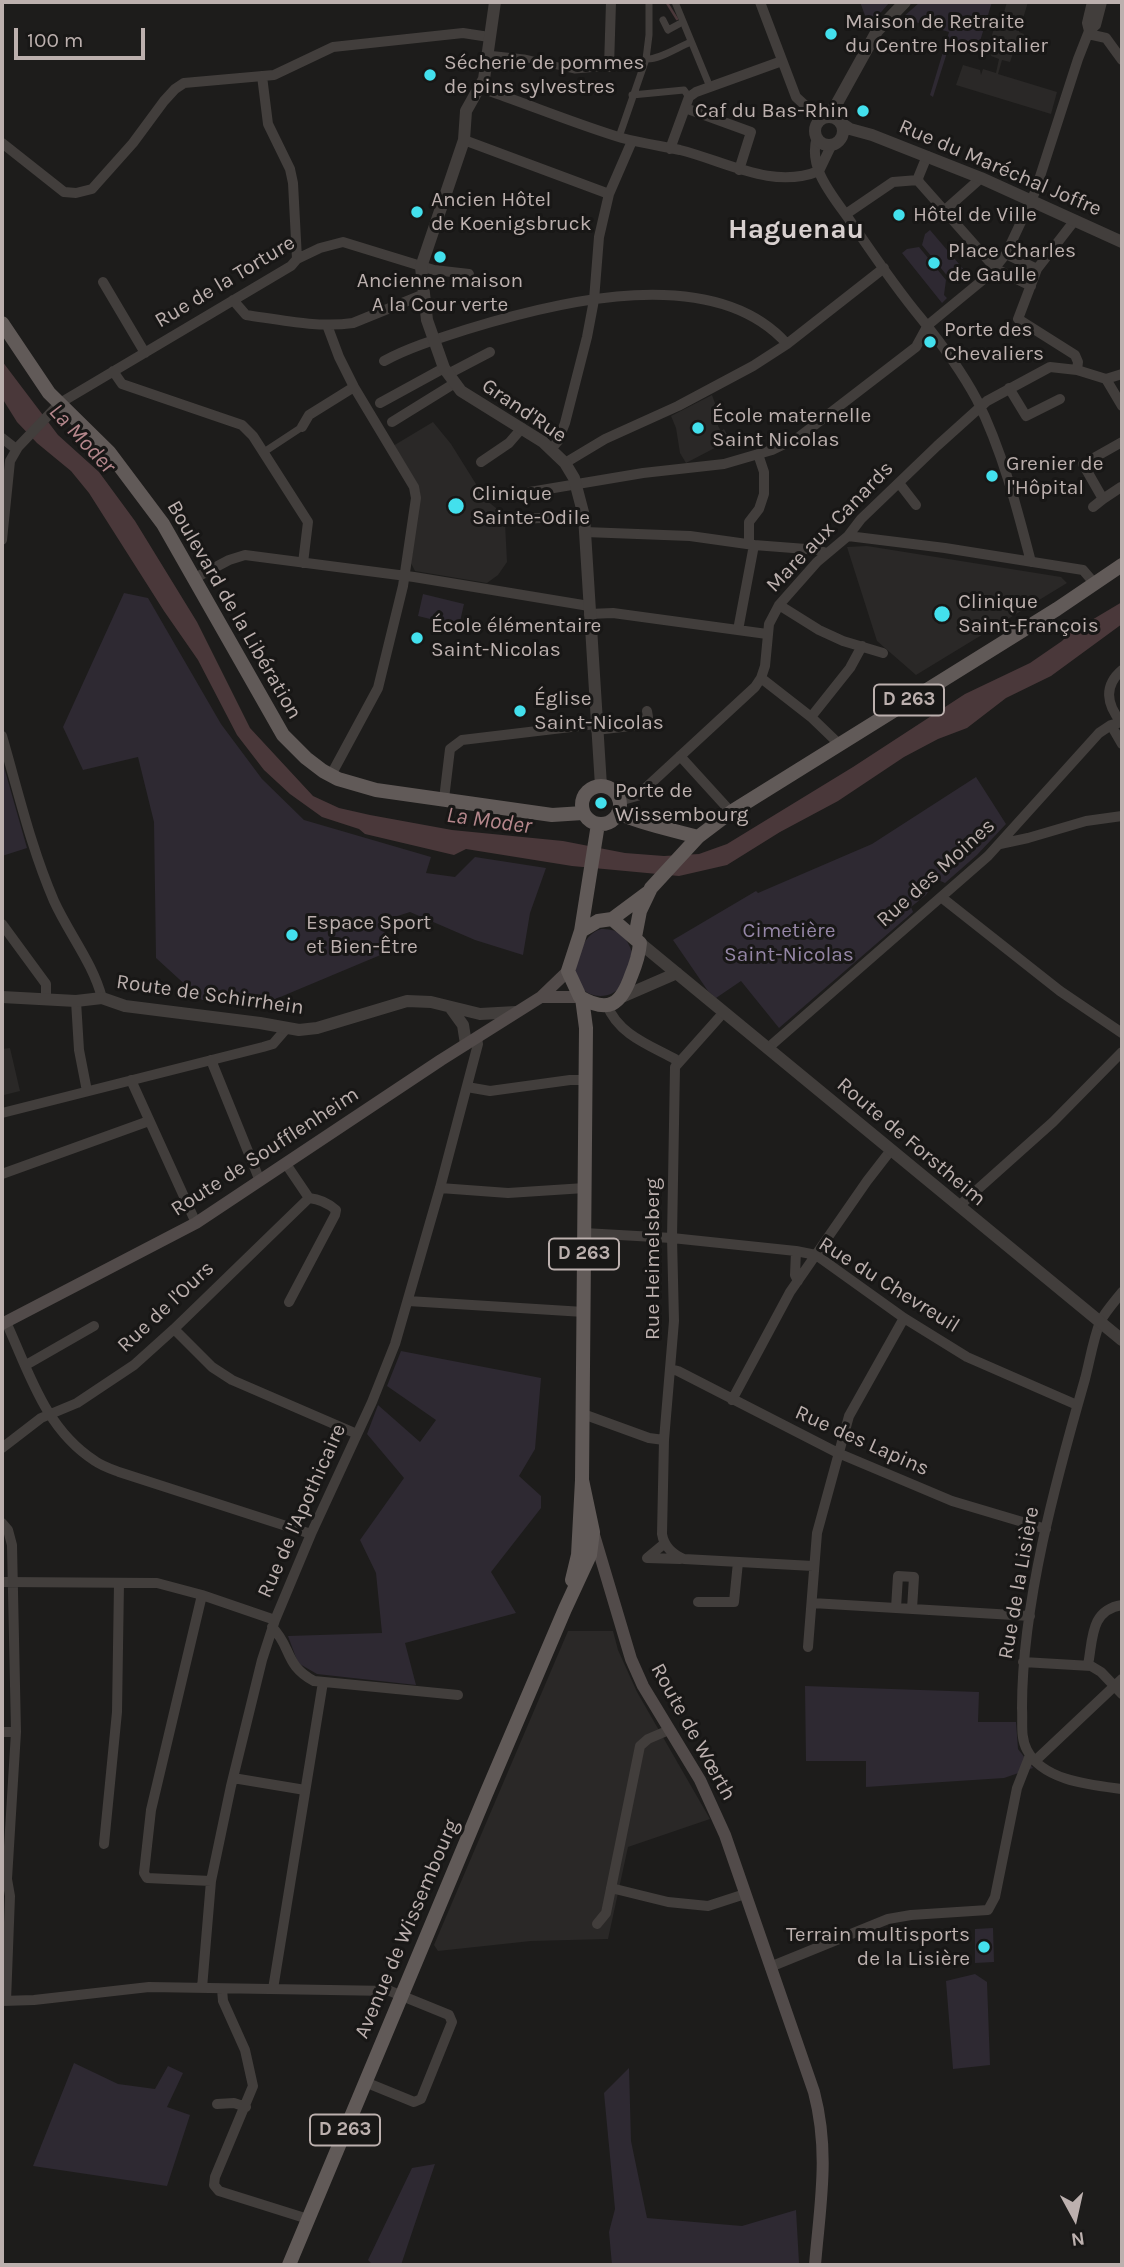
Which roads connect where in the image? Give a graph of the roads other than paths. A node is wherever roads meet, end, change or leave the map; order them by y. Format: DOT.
graph roads {
  1 [pos="495,2"];
  2 [pos="611,2"];
  3 [pos="649,2"];
  4 [pos="675,2"];
  5 [pos="760,2"];
  6 [pos="905,2"];
  7 [pos="1093,2"];
  8 [pos="1102,2"];
  9 [pos="649,17"];
  10 [pos="682,27"];
  11 [pos="1089,32"];
  12 [pos="489,37"];
  13 [pos="691,42"];
  14 [pos="487,54"];
  15 [pos="646,59"];
  16 [pos="1122,60"];
  17 [pos="782,61"];
  18 [pos="608,67"];
  19 [pos="261,76"];
  20 [pos="483,82"];
  21 [pos="710,87"];
  22 [pos="632,95"];
  23 [pos="690,97"];
  24 [pos="836,105"];
  25 [pos="685,108"];
  26 [pos="823,118"];
  27 [pos="840,122"];
  28 [pos="862,132"];
  29 [pos="620,134"];
  30 [pos="817,137"];
  31 [pos="464,140"];
  32 [pos="632,141"];
  33 [pos="836,142"];
  34 [pos="2,143"];
  35 [pos="670,149"];
  36 [pos="927,156"];
  37 [pos="739,170"];
  38 [pos="819,171"];
  39 [pos="981,178"];
  40 [pos="918,180"];
  41 [pos="609,194"];
  42 [pos="1032,201"];
  43 [pos="945,210"];
  44 [pos="845,214"];
  45 [pos="1075,220"];
  46 [pos="1122,242"];
  47 [pos="1006,254"];
  48 [pos="297,259"];
  49 [pos="421,267"];
  50 [pos="884,268"];
  51 [pos="996,269"];
  52 [pos="1037,269"];
  53 [pos="469,274"];
  54 [pos="103,282"];
  55 [pos="1031,286"];
  56 [pos="422,295"];
  57 [pos="233,300"];
  58 [pos="594,300"];
  59 [pos="2,323"];
  60 [pos="327,324"];
  61 [pos="928,325"];
  62 [pos="434,340"];
  63 [pos="787,344"];
  64 [pos="490,352"];
  65 [pos="145,353"];
  66 [pos="384,361"];
  67 [pos="1077,370"];
  68 [pos="113,372"];
  69 [pos="1122,374"];
  70 [pos="449,375"];
  71 [pos="1106,379"];
  72 [pos="354,387"];
  73 [pos="1009,388"];
  74 [pos="1060,399"];
  75 [pos="60,403"];
  76 [pos="380,403"];
  77 [pos="1122,406"];
  78 [pos="980,407"];
  79 [pos="392,422"];
  80 [pos="302,427"];
  81 [pos="522,428"];
  82 [pos="2,438"];
  83 [pos="1122,442"];
  84 [pos="20,446"];
  85 [pos="552,448"];
  86 [pos="264,452"];
  87 [pos="758,454"];
  88 [pos="481,462"];
  89 [pos="565,463"];
  90 [pos="4,480"];
  91 [pos="899,483"];
  92 [pos="576,485"];
  93 [pos="1122,487"];
  94 [pos="512,495"];
  95 [pos="1103,499"];
  96 [pos="916,505"];
  97 [pos="1093,507"];
  98 [pos="584,516"];
  99 [pos="520,519"];
  100 [pos="585,532"];
  101 [pos="848,536"];
  102 [pos="2,540"];
  103 [pos="752,545"];
  104 [pos="826,553"];
  105 [pos="1031,562"];
  106 [pos="303,563"];
  107 [pos="1122,565"];
  108 [pos="403,576"];
  109 [pos="195,578"];
  110 [pos="1095,584"];
  111 [pos="779,605"];
  112 [pos="589,610"];
  113 [pos="738,630"];
  114 [pos="768,634"];
  115 [pos="862,646"];
  116 [pos="883,653"];
  117 [pos="1122,670"];
  118 [pos="761,678"];
  119 [pos="648,711"];
  120 [pos="811,717"];
  121 [pos="1118,723"];
  122 [pos="596,727"];
  123 [pos="2,736"];
  124 [pos="839,744"];
  125 [pos="1122,744"];
  126 [pos="680,756"];
  127 [pos="331,775"];
  128 [pos="601,786"];
  129 [pos="444,799"];
  130 [pos="619,807"];
  131 [pos="583,813"];
  132 [pos="731,813"];
  133 [pos="1122,816"];
  134 [pos="597,824"];
  135 [pos="692,842"];
  136 [pos="1000,844"];
  137 [pos="587,890"];
  138 [pos="649,890"];
  139 [pos="941,897"];
  140 [pos="610,919"];
  141 [pos="2,924"];
  142 [pos="581,931"];
  143 [pos="637,940"];
  144 [pos="568,971"];
  145 [pos="677,972"];
  146 [pos="624,996"];
  147 [pos="2,997"];
  148 [pos="541,997"];
  149 [pos="102,998"];
  150 [pos="581,998"];
  151 [pos="46,999"];
  152 [pos="76,1001"];
  153 [pos="607,1005"];
  154 [pos="450,1007"];
  155 [pos="470,1012"];
  156 [pos="516,1012"];
  157 [pos="724,1012"];
  158 [pos="586,1028"];
  159 [pos="286,1029"];
  160 [pos="1122,1033"];
  161 [pos="476,1038"];
  162 [pos="768,1048"];
  163 [pos="1122,1052"];
  164 [pos="211,1060"];
  165 [pos="677,1064"];
  166 [pos="131,1080"];
  167 [pos="586,1080"];
  168 [pos="467,1087"];
  169 [pos="87,1091"];
  170 [pos="2,1112"];
  171 [pos="149,1121"];
  172 [pos="891,1150"];
  173 [pos="286,1164"];
  174 [pos="2,1174"];
  175 [pos="260,1181"];
  176 [pos="440,1188"];
  177 [pos="585,1188"];
  178 [pos="309,1198"];
  179 [pos="959,1206"];
  180 [pos="196,1223"];
  181 [pos="584,1233"];
  182 [pos="672,1238"];
  183 [pos="796,1251"];
  184 [pos="816,1255"];
  185 [pos="798,1281"];
  186 [pos="1122,1292"];
  187 [pos="408,1301"];
  188 [pos="289,1302"];
  189 [pos="584,1312"];
  190 [pos="904,1318"];
  191 [pos="1101,1321"];
  192 [pos="4,1323"];
  193 [pos="94,1326"];
  194 [pos="174,1329"];
  195 [pos="1122,1340"];
  196 [pos="26,1365"];
  197 [pos="670,1369"];
  198 [pos="732,1400"];
  199 [pos="1077,1405"];
  200 [pos="48,1414"];
  201 [pos="583,1414"];
  202 [pos="357,1434"];
  203 [pos="664,1440"];
  204 [pos="2,1448"];
  205 [pos="838,1453"];
  206 [pos="582,1480"];
  207 [pos="2,1523"];
  208 [pos="1046,1529"];
  209 [pos="593,1532"];
  210 [pos="311,1534"];
  211 [pos="665,1543"];
  212 [pos="684,1559"];
  213 [pos="584,1561"];
  214 [pos="738,1562"];
  215 [pos="813,1566"];
  216 [pos="605,1575"];
  217 [pos="7,1582"];
  218 [pos="119,1583"];
  219 [pos="579,1583"];
  220 [pos="202,1595"];
  221 [pos="698,1602"];
  222 [pos="811,1603"];
  223 [pos="1122,1605"];
  224 [pos="896,1608"];
  225 [pos="565,1609"];
  226 [pos="912,1609"];
  227 [pos="1030,1616"];
  228 [pos="274,1623"];
  229 [pos="808,1647"];
  230 [pos="1023,1662"];
  231 [pos="1088,1665"];
  232 [pos="323,1682"];
  233 [pos="1120,1686"];
  234 [pos="458,1695"];
  235 [pos="669,1730"];
  236 [pos="16,1731"];
  237 [pos="2,1732"];
  238 [pos="1033,1758"];
  239 [pos="233,1778"];
  240 [pos="1122,1789"];
  241 [pos="305,1790"];
  242 [pos="104,1844"];
  243 [pos="4,1881"];
  244 [pos="211,1881"];
  245 [pos="611,1888"];
  246 [pos="745,1894"];
  247 [pos="597,1924"];
  248 [pos="770,1967"];
  249 [pos="202,1988"];
  250 [pos="222,1989"];
  251 [pos="273,1989"];
  252 [pos="402,1996"];
  253 [pos="4,2001"];
  254 [pos="365,2082"];
  255 [pos="217,2104"];
  256 [pos="246,2107"];
  257 [pos="308,2219"];
  258 [pos="289,2265"];
  259 [pos="815,2265"];
  1 -- 12 [label="street"];
  2 -- 18 [label="street"];
  3 -- 9 [label="street"];
  4 -- 10 [label="street"];
  5 -- 17 [label="street"];
  6 -- 24 [label="street"];
  7 -- 11 [label="street"];
  8 -- 11 [label="street"];
  9 -- 10 [label="street"];
  9 -- 15 [label="street"];
  10 -- 13 [label="street"];
  11 -- 16 [label="street"];
  11 -- 42 [label="street"];
  12 -- 14 [label="street"];
  12 -- 19 [label="street"];
  13 -- 15 [label="street"];
  13 -- 21 [label="street"];
  14 -- 18 [label="street"];
  14 -- 20 [label="street"];
  15 -- 22 [label="street"];
  17 -- 21 [label="street"];
  17 -- 26 [label="street"];
  19 -- 34 [label="street"];
  19 -- 48 [label="street"];
  20 -- 31 [label="street"];
  20 -- 32 [label="street"];
  21 -- 23 [label="street"];
  22 -- 23 [label="street"];
  22 -- 29 [label="street"];
  23 -- 25 [label="street"];
  24 -- 26 [label="street"];
  24 -- 27 [label="street"];
  25 -- 35 [label="street"];
  25 -- 37 [label="street"];
  26 -- 27 [label="street"];
  26 -- 30 [label="street"];
  27 -- 28 [label="street, Rue du Maréchal Joffre"];
  27 -- 33 [label="street"];
  28 -- 33 [label="street"];
  28 -- 36 [label="street, Rue du Maréchal Joffre"];
  30 -- 33 [label="street"];
  30 -- 38 [label="street"];
  31 -- 41 [label="street"];
  31 -- 49 [label="street"];
  32 -- 35 [label="street"];
  32 -- 41 [label="street"];
  33 -- 38 [label="street"];
  35 -- 37 [label="street"];
  36 -- 39 [label="street, Rue du Maréchal Joffre"];
  36 -- 40 [label="street"];
  37 -- 38 [label="street"];
  38 -- 44 [label="street"];
  39 -- 42 [label="street, Rue du Maréchal Joffre"];
  39 -- 43 [label="street"];
  40 -- 43 [label="street"];
  40 -- 44 [label="street"];
  41 -- 58 [label="street"];
  42 -- 45 [label="street, Rue du Maréchal Joffre"];
  42 -- 47 [label="street"];
  43 -- 51 [label="street"];
  44 -- 50 [label="street"];
  45 -- 46 [label="street, Rue du Maréchal Joffre"];
  45 -- 52 [label="street"];
  47 -- 51 [label="street"];
  47 -- 52 [label="street"];
  48 -- 49 [label="street, Rue de la Torture"];
  48 -- 57 [label="street, Rue de la Torture"];
  49 -- 53 [label="street, Rue de la Torture"];
  49 -- 56 [label="street"];
  50 -- 61 [label="street"];
  50 -- 63 [label="street"];
  51 -- 55 [label="street"];
  51 -- 61 [label="street"];
  52 -- 55 [label="street"];
  54 -- 65 [label="street"];
  55 -- 67 [label="street"];
  56 -- 60 [label="street"];
  56 -- 62 [label="street"];
  57 -- 60 [label="street"];
  57 -- 65 [label="street, Rue de la Torture"];
  58 -- 62 [label="street"];
  58 -- 63 [label="street"];
  58 -- 85 [label="street"];
  59 -- 75 [label="main road, Boulevard de la Libération"];
  60 -- 72 [label="street"];
  61 -- 78 [label="street"];
  61 -- 87 [label="street"];
  62 -- 66 [label="street"];
  62 -- 70 [label="street"];
  63 -- 89 [label="street"];
  64 -- 70 [label="street"];
  65 -- 68 [label="street, Rue de la Torture"];
  67 -- 71 [label="street, Mare aux Canards"];
  67 -- 73 [label="street, Mare aux Canards"];
  68 -- 75 [label="street, Rue de la Torture"];
  68 -- 86 [label="street"];
  69 -- 71 [label="street"];
  70 -- 76 [label="street"];
  70 -- 79 [label="street"];
  70 -- 81 [label="street, Grand'Rue"];
  71 -- 77 [label="street"];
  72 -- 80 [label="street"];
  72 -- 108 [label="street"];
  73 -- 74 [label="street"];
  73 -- 78 [label="street, Mare aux Canards"];
  75 -- 84 [label="street, Rue de la Torture"];
  75 -- 109 [label="main road, Boulevard de la Libération"];
  78 -- 91 [label="street, Mare aux Canards"];
  78 -- 105 [label="street"];
  80 -- 86 [label="street"];
  81 -- 85 [label="street, Grand'Rue"];
  81 -- 88 [label="street"];
  82 -- 84 [label="street"];
  83 -- 95 [label="street"];
  84 -- 90 [label="street"];
  85 -- 89 [label="street, Grand'Rue"];
  86 -- 106 [label="street"];
  87 -- 92 [label="street"];
  87 -- 103 [label="street"];
  89 -- 92 [label="street, Grand'Rue"];
  90 -- 102 [label="street"];
  91 -- 96 [label="street"];
  91 -- 101 [label="street, Mare aux Canards"];
  92 -- 94 [label="street"];
  92 -- 98 [label="street, Grand'Rue"];
  93 -- 95 [label="street"];
  95 -- 97 [label="street"];
  98 -- 99 [label="street"];
  98 -- 100 [label="street, Grand'Rue"];
  100 -- 103 [label="street"];
  100 -- 112 [label="street, Grand'Rue"];
  101 -- 104 [label="street, Mare aux Canards"];
  101 -- 105 [label="street"];
  103 -- 104 [label="street"];
  103 -- 113 [label="street"];
  104 -- 111 [label="street, Mare aux Canards"];
  105 -- 110 [label="street"];
  106 -- 108 [label="street"];
  106 -- 109 [label="street"];
  107 -- 110 [label="main road, D 263"];
  108 -- 112 [label="street"];
  108 -- 127 [label="street"];
  109 -- 127 [label="main road, Boulevard de la Libération"];
  110 -- 124 [label="main road, D 263"];
  111 -- 114 [label="street, Mare aux Canards"];
  111 -- 115 [label="street"];
  112 -- 113 [label="street"];
  112 -- 122 [label="street, Grand'Rue"];
  113 -- 114 [label="street"];
  114 -- 118 [label="street, Mare aux Canards"];
  115 -- 116 [label="street"];
  115 -- 120 [label="street"];
  117 -- 121 [label="street"];
  118 -- 120 [label="street"];
  118 -- 126 [label="street"];
  119 -- 122 [label="street"];
  120 -- 124 [label="street"];
  121 -- 125 [label="street"];
  121 -- 136 [label="street, Rue des Moines"];
  122 -- 128 [label="street, Grand'Rue"];
  122 -- 129 [label="street"];
  123 -- 149 [label="street"];
  124 -- 132 [label="main road, D 263"];
  126 -- 130 [label="street"];
  126 -- 132 [label="street"];
  127 -- 129 [label="main road, Boulevard de la Libération"];
  128 -- 130 [label="main road"];
  128 -- 131 [label="main road"];
  129 -- 131 [label="main road, Boulevard de la Libération"];
  130 -- 134 [label="main road"];
  130 -- 135 [label="main road"];
  131 -- 134 [label="main road"];
  132 -- 135 [label="main road, D 263"];
  133 -- 136 [label="street"];
  134 -- 137 [label="main road"];
  135 -- 138 [label="main road, D 263"];
  136 -- 139 [label="street, Rue des Moines"];
  137 -- 140 [label="main road"];
  137 -- 142 [label="main road"];
  138 -- 140 [label="main road, D 263"];
  138 -- 143 [label="main road, D 263"];
  139 -- 160 [label="street"];
  139 -- 162 [label="street, Rue des Moines"];
  140 -- 142 [label="main road"];
  140 -- 143 [label="main road"];
  141 -- 151 [label="street"];
  142 -- 144 [label="main road"];
  143 -- 145 [label="street, Route de Forstheim"];
  143 -- 146 [label="main road"];
  144 -- 148 [label="main road, Route de Soufflenheim"];
  144 -- 150 [label="main road"];
  145 -- 146 [label="street"];
  145 -- 157 [label="street, Route de Forstheim"];
  146 -- 153 [label="main road"];
  147 -- 151 [label="street, Route de Schirrhein"];
  148 -- 150 [label="main road"];
  148 -- 156 [label="main road, Route de Soufflenheim"];
  149 -- 152 [label="street, Route de Schirrhein"];
  149 -- 159 [label="street, Route de Schirrhein"];
  150 -- 153 [label="main road"];
  150 -- 158 [label="main road, Avenue de Wissembourg / D 263"];
  151 -- 152 [label="street, Route de Schirrhein"];
  152 -- 169 [label="street"];
  153 -- 158 [label="main road"];
  153 -- 165 [label="street"];
  154 -- 155 [label="street, Route de Schirrhein"];
  154 -- 159 [label="street, Route de Schirrhein"];
  154 -- 161 [label="street"];
  155 -- 156 [label="street, Route de Schirrhein"];
  155 -- 161 [label="street"];
  156 -- 161 [label="main road, Route de Soufflenheim"];
  157 -- 162 [label="street, Route de Forstheim"];
  157 -- 165 [label="street"];
  158 -- 167 [label="main road, Avenue de Wissembourg / D 263"];
  159 -- 164 [label="street"];
  161 -- 168 [label="street, Rue de l'Apothicaire"];
  161 -- 173 [label="main road, Route de Soufflenheim"];
  162 -- 172 [label="street, Route de Forstheim"];
  163 -- 179 [label="street"];
  164 -- 166 [label="street"];
  164 -- 175 [label="street"];
  165 -- 182 [label="street, Rue Heimelsberg"];
  166 -- 169 [label="street"];
  166 -- 171 [label="street"];
  167 -- 168 [label="street"];
  167 -- 177 [label="main road, Avenue de Wissembourg / D 263"];
  168 -- 176 [label="street, Rue de l'Apothicaire"];
  169 -- 170 [label="street"];
  171 -- 174 [label="street"];
  171 -- 180 [label="street"];
  172 -- 179 [label="street, Route de Forstheim"];
  172 -- 184 [label="street"];
  173 -- 175 [label="main road, Route de Soufflenheim"];
  173 -- 178 [label="street"];
  175 -- 180 [label="main road, Route de Soufflenheim"];
  176 -- 177 [label="street"];
  176 -- 187 [label="street, Rue de l'Apothicaire"];
  177 -- 181 [label="main road, Avenue de Wissembourg / D 263"];
  178 -- 188 [label="street"];
  178 -- 194 [label="street, Rue de l'Ours"];
  179 -- 191 [label="street, Route de Forstheim"];
  180 -- 192 [label="main road, Route de Soufflenheim"];
  181 -- 182 [label="street, Rue du Chevreuil"];
  181 -- 189 [label="main road, Avenue de Wissembourg / D 263"];
  182 -- 183 [label="street, Rue du Chevreuil"];
  182 -- 197 [label="street, Rue Heimelsberg"];
  183 -- 184 [label="street, Rue du Chevreuil"];
  183 -- 185 [label="street"];
  184 -- 185 [label="street"];
  184 -- 190 [label="street, Rue du Chevreuil"];
  185 -- 198 [label="street"];
  186 -- 191 [label="street, Rue de la Lisière"];
  187 -- 189 [label="street"];
  187 -- 202 [label="street, Rue de l'Apothicaire"];
  189 -- 201 [label="main road, Avenue de Wissembourg / D 263"];
  190 -- 199 [label="street, Rue du Chevreuil"];
  190 -- 205 [label="street"];
  191 -- 195 [label="street, Route de Forstheim"];
  191 -- 199 [label="street, Rue de la Lisière"];
  192 -- 196 [label="street"];
  193 -- 196 [label="street"];
  194 -- 200 [label="street, Rue de l'Ours"];
  194 -- 202 [label="street"];
  196 -- 200 [label="street"];
  197 -- 198 [label="street, Rue des Lapins"];
  197 -- 203 [label="street, Rue Heimelsberg"];
  198 -- 205 [label="street, Rue des Lapins"];
  199 -- 208 [label="street, Rue de la Lisière"];
  200 -- 204 [label="street, Rue de l'Ours"];
  200 -- 210 [label="street"];
  201 -- 203 [label="street"];
  201 -- 206 [label="main road, Avenue de Wissembourg / D 263"];
  202 -- 210 [label="street, Rue de l'Apothicaire"];
  203 -- 211 [label="street, Rue Heimelsberg"];
  205 -- 208 [label="street, Rue des Lapins"];
  205 -- 215 [label="street"];
  206 -- 209 [label="main road, Avenue de Wissembourg / D 263"];
  206 -- 213 [label="main road, Avenue de Wissembourg / D 263"];
  207 -- 217 [label="street"];
  208 -- 227 [label="street, Rue de la Lisière"];
  209 -- 213 [label="main road, Avenue de Wissembourg / D 263"];
  209 -- 216 [label="main road, Route de Wœrth"];
  210 -- 228 [label="street, Rue de l'Apothicaire"];
  211 -- 212 [label="street"];
  211 -- 212 [label="street"];
  212 -- 214 [label="street"];
  213 -- 216 [label="main road"];
  213 -- 219 [label="main road, Avenue de Wissembourg / D 263"];
  213 -- 225 [label="main road, Avenue de Wissembourg / D 263"];
  214 -- 215 [label="street"];
  214 -- 221 [label="street"];
  215 -- 222 [label="street"];
  216 -- 219 [label="main road"];
  216 -- 235 [label="main road, Route de Wœrth"];
  217 -- 218 [label="street"];
  217 -- 236 [label="street"];
  218 -- 220 [label="street"];
  218 -- 242 [label="street"];
  219 -- 225 [label="main road, Avenue de Wissembourg / D 263"];
  220 -- 228 [label="street"];
  220 -- 244 [label="street"];
  222 -- 224 [label="street"];
  222 -- 229 [label="street"];
  223 -- 231 [label="street"];
  224 -- 226 [label="street"];
  224 -- 226 [label="street"];
  225 -- 252 [label="main road, Avenue de Wissembourg / D 263"];
  226 -- 227 [label="street"];
  227 -- 230 [label="street, Rue de la Lisière"];
  228 -- 232 [label="street"];
  228 -- 239 [label="street, Rue de l'Apothicaire"];
  230 -- 231 [label="street"];
  230 -- 238 [label="street, Rue de la Lisière"];
  231 -- 233 [label="street"];
  232 -- 234 [label="street"];
  232 -- 241 [label="street"];
  233 -- 238 [label="street"];
  235 -- 245 [label="street"];
  235 -- 246 [label="main road, Route de Wœrth"];
  236 -- 237 [label="street"];
  236 -- 243 [label="street"];
  238 -- 240 [label="street"];
  238 -- 248 [label="street"];
  239 -- 241 [label="street"];
  239 -- 244 [label="street, Rue de l'Apothicaire"];
  241 -- 251 [label="street"];
  243 -- 253 [label="street"];
  244 -- 249 [label="street, Rue de l'Apothicaire"];
  245 -- 246 [label="street"];
  245 -- 247 [label="street"];
  246 -- 248 [label="main road, Route de Wœrth"];
  248 -- 259 [label="main road, Route de Wœrth"];
  249 -- 250 [label="street"];
  249 -- 253 [label="street"];
  250 -- 251 [label="street"];
  250 -- 256 [label="street"];
  251 -- 252 [label="street"];
  252 -- 254 [label="main road, Avenue de Wissembourg / D 263"];
  252 -- 254 [label="street"];
  254 -- 257 [label="main road, Avenue de Wissembourg / D 263"];
  255 -- 256 [label="street"];
  256 -- 257 [label="street"];
  257 -- 258 [label="main road, Avenue de Wissembourg / D 263"];
}
